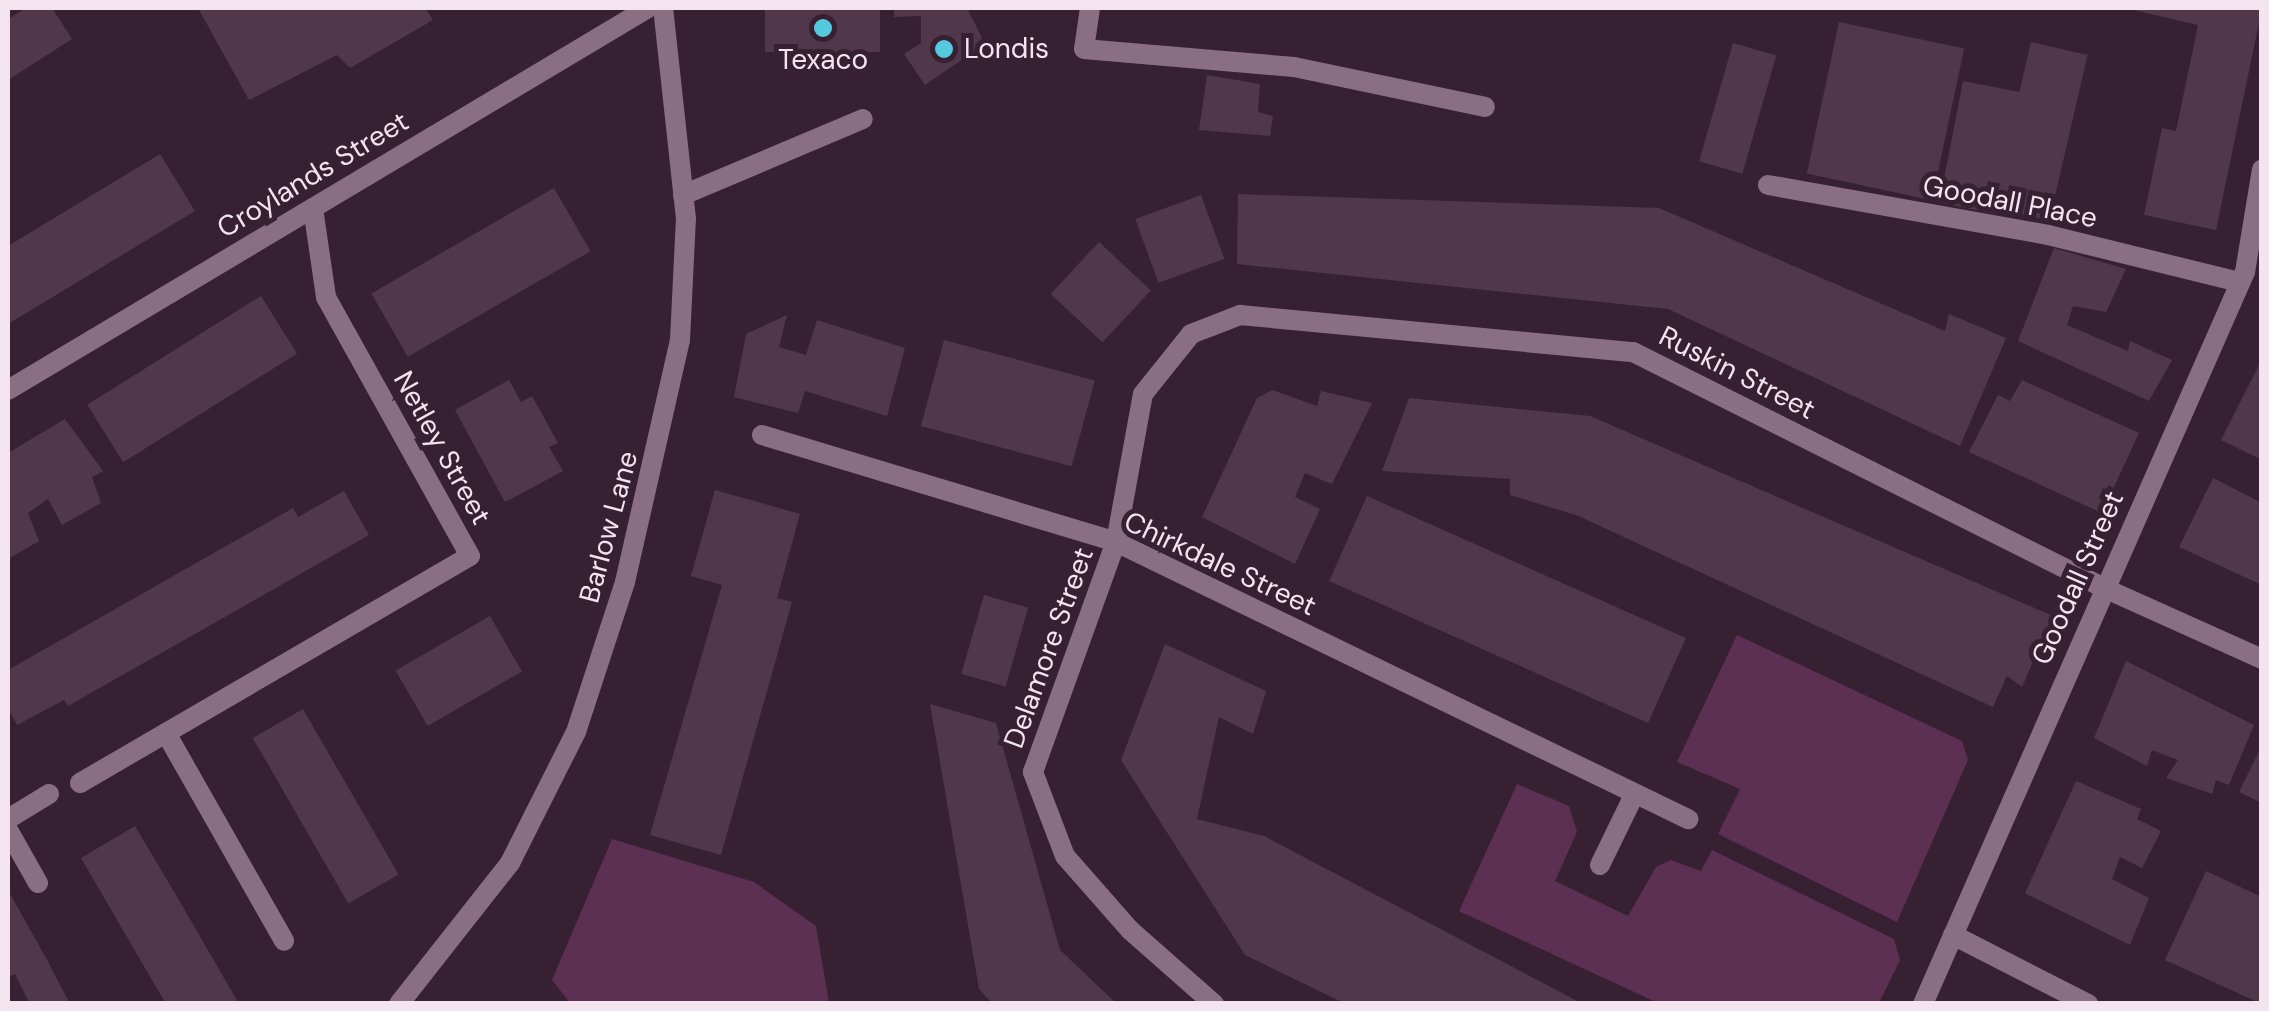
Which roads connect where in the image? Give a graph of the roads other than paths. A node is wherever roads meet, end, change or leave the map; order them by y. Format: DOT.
graph roads {
  1 [pos="648,8"];
  2 [pos="664,8"];
  3 [pos="1090,8"];
  4 [pos="1485,107"];
  5 [pos="864,120"];
  6 [pos="2262,169"];
  7 [pos="1768,185"];
  8 [pos="683,195"];
  9 [pos="313,208"];
  10 [pos="2249,277"];
  11 [pos="8,390"];
  12 [pos="762,435"];
  13 [pos="1116,542"];
  14 [pos="2104,588"];
  15 [pos="2262,659"];
  16 [pos="166,733"];
  17 [pos="80,783"];
  18 [pos="49,794"];
  19 [pos="1634,794"];
  20 [pos="1688,818"];
  21 [pos="8,819"];
  22 [pos="8,830"];
  23 [pos="1600,865"];
  24 [pos="38,883"];
  25 [pos="1952,935"];
  26 [pos="284,942"];
  27 [pos="399,1004"];
  28 [pos="1214,1004"];
  29 [pos="1923,1004"];
  30 [pos="2088,1004"];
  1 -- 9 [label="street, Croylands Street"];
  2 -- 8 [label="street, Barlow Lane"];
  3 -- 4 [label="street"];
  5 -- 8 [label="street"];
  6 -- 10 [label="street, Goodall Street"];
  7 -- 10 [label="street, Goodall Place"];
  8 -- 27 [label="street, Barlow Lane"];
  9 -- 11 [label="street, Croylands Street"];
  9 -- 16 [label="street, Netley Street"];
  10 -- 14 [label="street, Goodall Street"];
  12 -- 13 [label="street, Chirkdale Street"];
  13 -- 14 [label="street, Ruskin Street"];
  13 -- 19 [label="street, Chirkdale Street"];
  13 -- 28 [label="street, Delamore Street"];
  14 -- 15 [label="street, Ruskin Street"];
  14 -- 25 [label="street, Goodall Street"];
  16 -- 17 [label="street, Netley Street"];
  16 -- 26 [label="street"];
  18 -- 21 [label="street"];
  19 -- 20 [label="street, Chirkdale Street"];
  19 -- 23 [label="street"];
  22 -- 24 [label="street"];
  25 -- 29 [label="street, Goodall Street"];
  25 -- 30 [label="street"];
}
